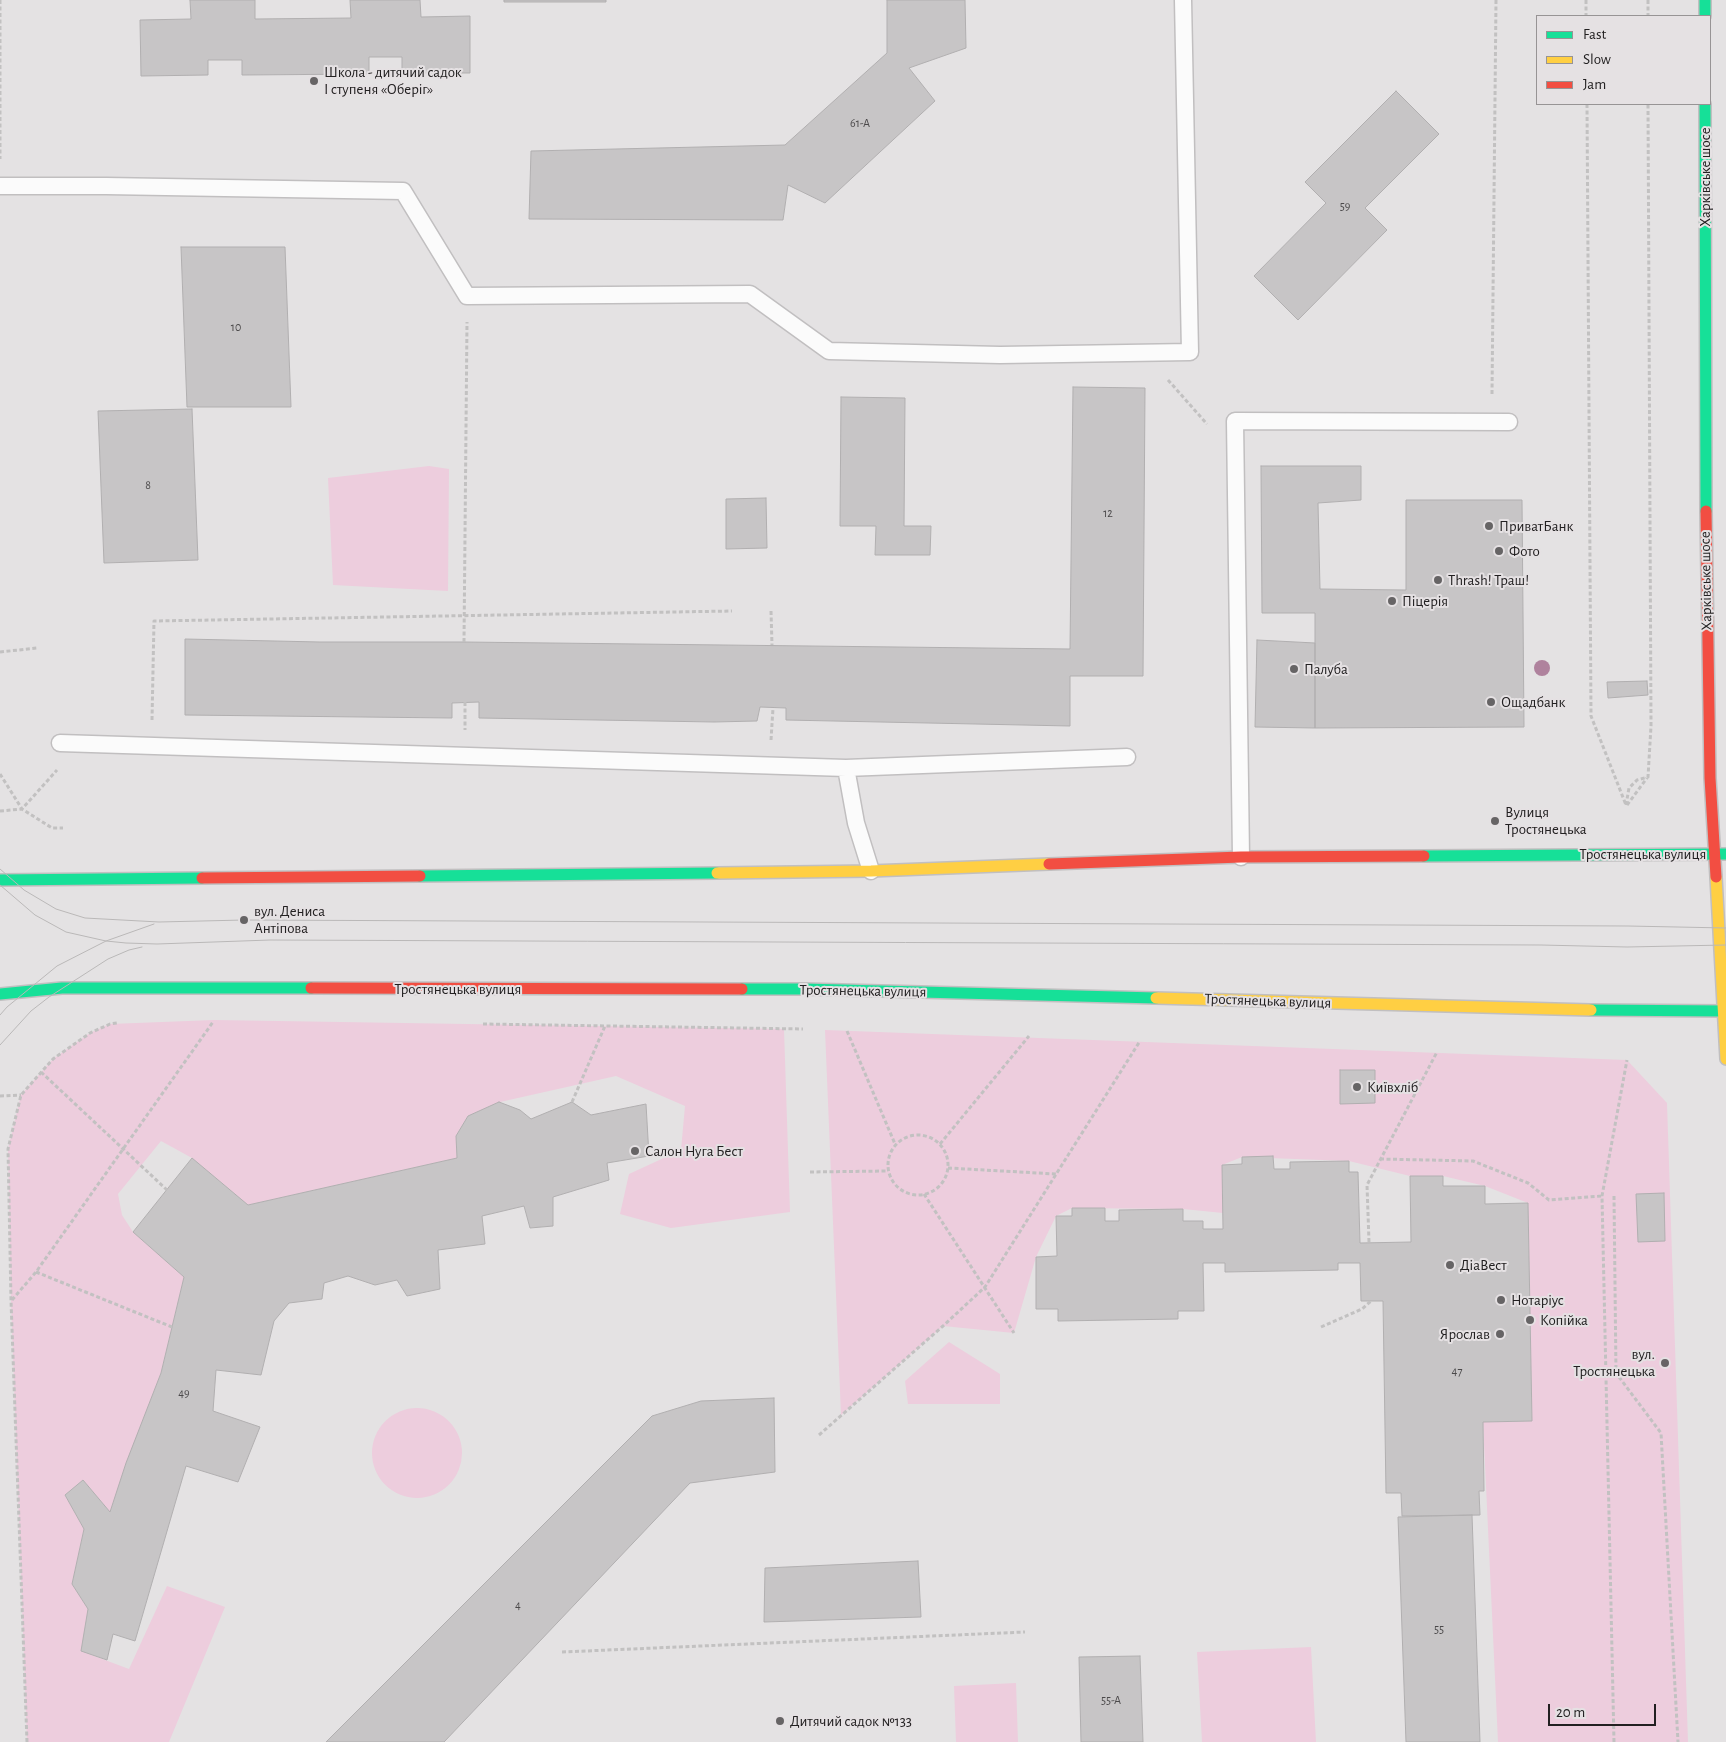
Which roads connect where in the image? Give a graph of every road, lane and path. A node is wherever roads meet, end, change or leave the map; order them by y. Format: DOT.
graph roads {
  1 [pos="0,0"];
  2 [pos="1183,0"];
  3 [pos="1496,0"];
  4 [pos="1586,0"];
  5 [pos="1648,0"];
  6 [pos="1705,0"];
  7 [pos="1586,15"];
  8 [pos="1648,15"];
  9 [pos="1705,15"];
  10 [pos="1587,105"];
  11 [pos="1648,105"];
  12 [pos="1705,105"];
  13 [pos="0,186"];
  14 [pos="467,296"];
  15 [pos="1144,353"];
  16 [pos="1492,422"];
  17 [pos="1509,422"];
  18 [pos="1236,457"];
  19 [pos="732,611"];
  20 [pos="771,611"];
  21 [pos="464,616"];
  22 [pos="464,642"];
  23 [pos="772,645"];
  24 [pos="37,648"];
  25 [pos="0,652"];
  26 [pos="60,742"];
  27 [pos="80,743"];
  28 [pos="151,746"];
  29 [pos="1127,757"];
  30 [pos="846,768"];
  31 [pos="0,774"];
  32 [pos="1648,777"];
  33 [pos="1626,805"];
  34 [pos="22,809"];
  35 [pos="0,812"];
  36 [pos="63,828"];
  37 [pos="1714,854"];
  38 [pos="1726,854"];
  39 [pos="1241,856"];
  40 [pos="871,871"];
  41 [pos="0,880"];
  42 [pos="0,994"];
  43 [pos="1725,1011"];
  44 [pos="204,1020"];
  45 [pos="119,1023"];
  46 [pos="478,1024"];
  47 [pos="605,1026"];
  48 [pos="803,1029"];
  49 [pos="847,1031"];
  50 [pos="1029,1036"];
  51 [pos="1140,1041"];
  52 [pos="1437,1052"];
  53 [pos="1726,1059"];
  54 [pos="1627,1060"];
  55 [pos="41,1072"];
  56 [pos="21,1095"];
  57 [pos="0,1096"];
  58 [pos="572,1102"];
  59 [pos="895,1144"];
  60 [pos="940,1144"];
  61 [pos="122,1150"];
  62 [pos="1380,1159"];
  63 [pos="948,1168"];
  64 [pos="888,1171"];
  65 [pos="810,1172"];
  66 [pos="1056,1174"];
  67 [pos="167,1190"];
  68 [pos="924,1194"];
  69 [pos="1602,1196"];
  70 [pos="1614,1196"];
  71 [pos="1369,1242"];
  72 [pos="36,1272"];
  73 [pos="984,1287"];
  74 [pos="11,1301"];
  75 [pos="1370,1301"];
  76 [pos="172,1327"];
  77 [pos="1321,1327"];
  78 [pos="1014,1333"];
  79 [pos="818,1435"];
  80 [pos="1025,1632"];
  81 [pos="562,1652"];
  82 [pos="27,1742"];
  83 [pos="1614,1742"];
  84 [pos="1678,1742"];
  1 -- 13 [label="path"];
  2 -- 15 [label="lane"];
  3 -- 16 [label="path"];
  4 -- 7 [label="path"];
  5 -- 8 [label="path"];
  6 -- 9 [label="street"];
  10 -- 33 [label="path"];
  11 -- 32 [label="path"];
  12 -- 37 [label="street, Харківське шосе"];
  13 -- 14 [label="lane"];
  14 -- 15 [label="lane"];
  14 -- 21 [label="path"];
  15 -- 18 [label="path"];
  16 -- 17 [label="lane"];
  16 -- 18 [label="lane"];
  18 -- 39 [label="lane"];
  19 -- 21 [label="path"];
  20 -- 23 [label="path"];
  21 -- 22 [label="path"];
  21 -- 28 [label="path"];
  24 -- 25 [label="path"];
  26 -- 27 [label="lane"];
  27 -- 28 [label="lane"];
  27 -- 34 [label="path"];
  28 -- 30 [label="lane"];
  29 -- 30 [label="lane"];
  30 -- 40 [label="lane"];
  31 -- 34 [label="path"];
  32 -- 33 [label="path"];
  32 -- 33 [label="path"];
  34 -- 35 [label="path"];
  34 -- 36 [label="path"];
  37 -- 38 [label="street, Тростянецька вулиця"];
  37 -- 39 [label="street, Тростянецька вулиця"];
  37 -- 43 [label="street, Харківське шосе"];
  39 -- 40 [label="street, Тростянецька вулиця"];
  40 -- 41 [label="street, Тростянецька вулиця"];
  42 -- 43 [label="street, Тростянецька вулиця"];
  43 -- 53 [label="street, Харківське шосе"];
  44 -- 61 [label="path"];
  45 -- 55 [label="path"];
  46 -- 47 [label="path"];
  47 -- 48 [label="path"];
  47 -- 58 [label="path"];
  49 -- 59 [label="path"];
  50 -- 60 [label="path"];
  51 -- 66 [label="path"];
  52 -- 62 [label="path"];
  54 -- 69 [label="path"];
  55 -- 56 [label="path"];
  55 -- 61 [label="path"];
  56 -- 57 [label="path"];
  56 -- 74 [label="path"];
  59 -- 60 [label="path"];
  59 -- 64 [label="path"];
  60 -- 63 [label="path"];
  61 -- 67 [label="path"];
  61 -- 72 [label="path"];
  62 -- 69 [label="path"];
  62 -- 71 [label="path"];
  63 -- 66 [label="path"];
  63 -- 68 [label="path"];
  64 -- 65 [label="path"];
  64 -- 68 [label="path"];
  66 -- 73 [label="path"];
  68 -- 73 [label="path"];
  69 -- 83 [label="path"];
  70 -- 84 [label="path"];
  72 -- 74 [label="path"];
  72 -- 76 [label="path"];
  73 -- 78 [label="path"];
  73 -- 79 [label="path"];
  74 -- 82 [label="path"];
  75 -- 77 [label="path"];
  80 -- 81 [label="path"];
}
